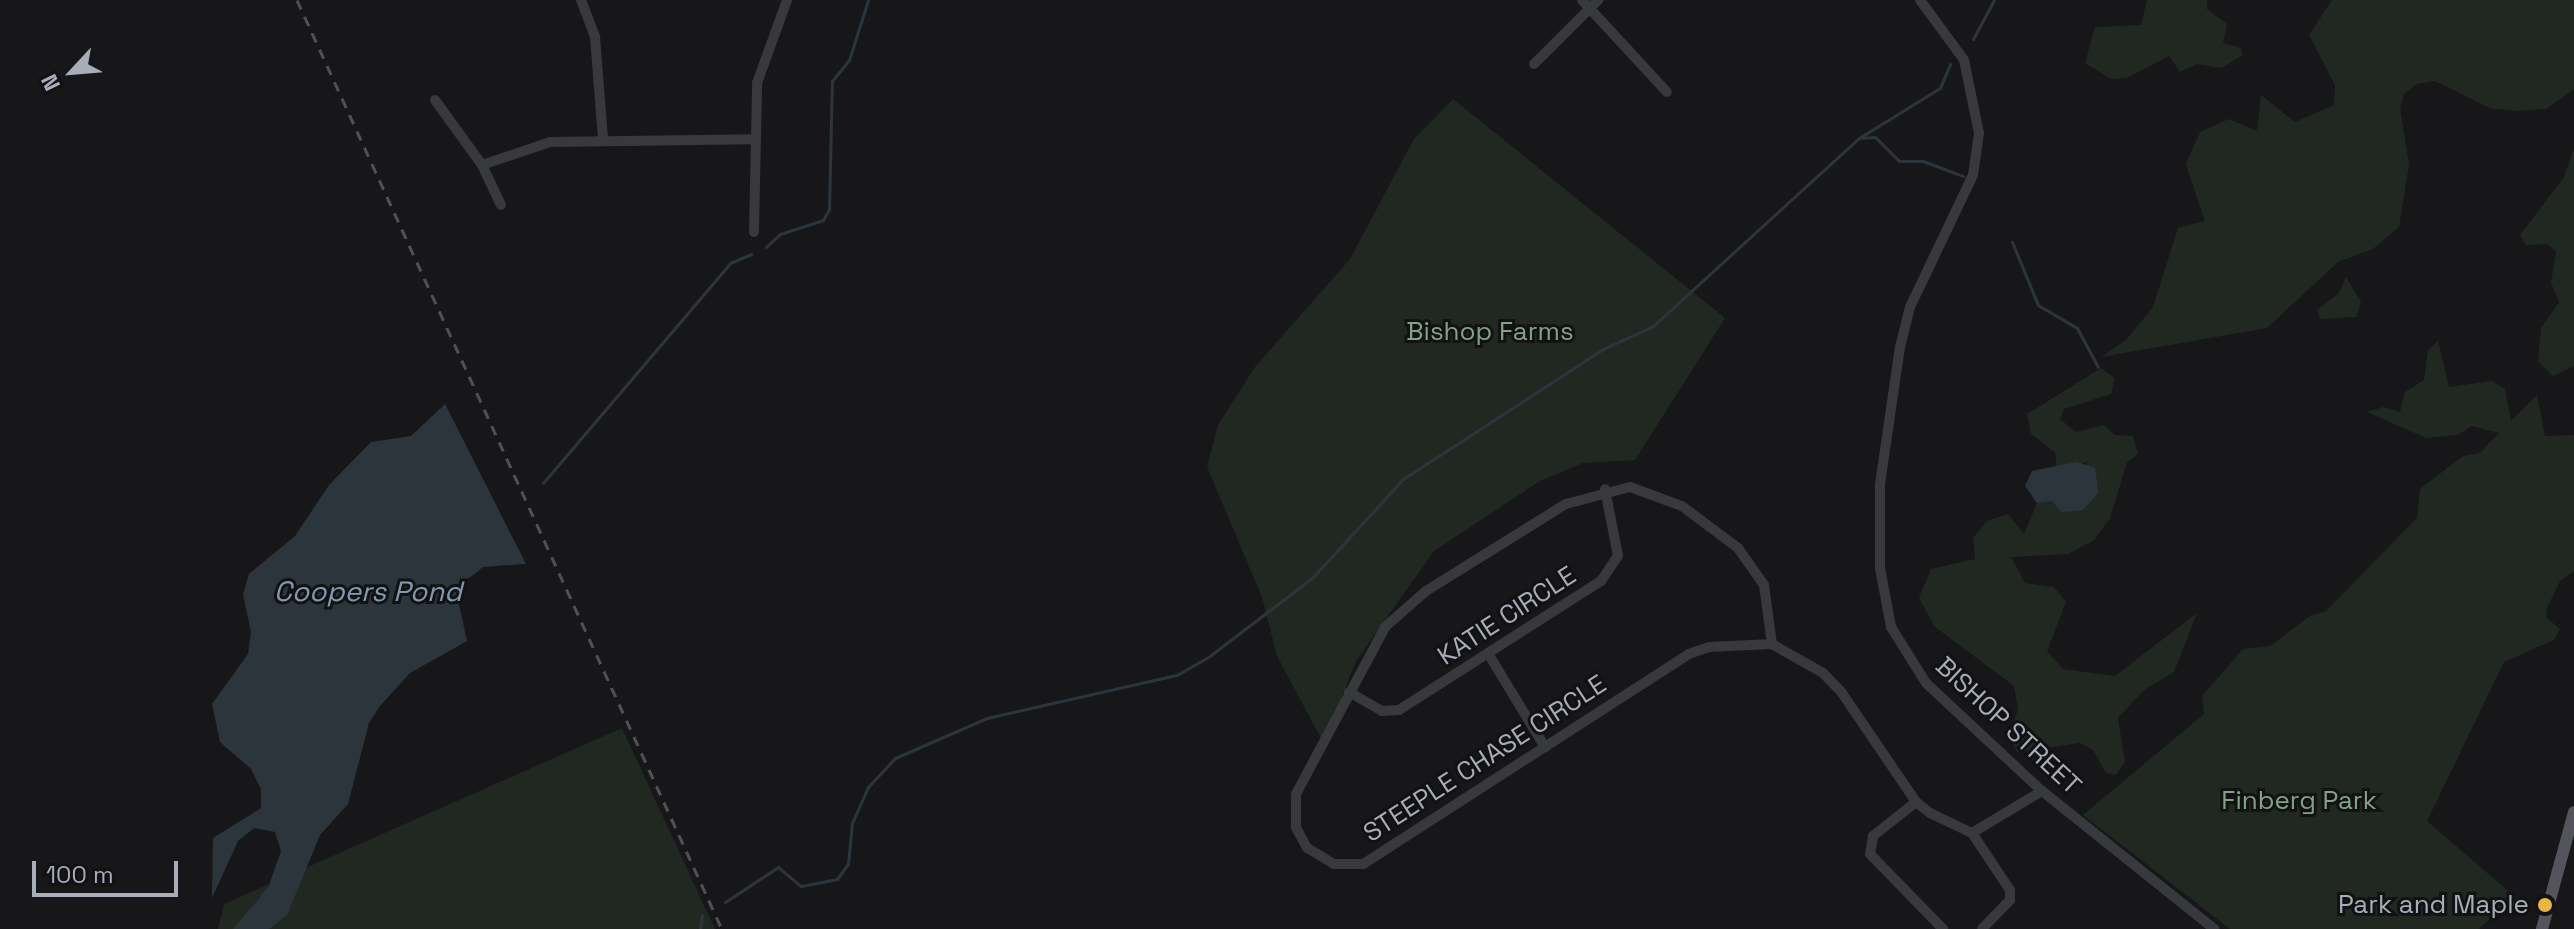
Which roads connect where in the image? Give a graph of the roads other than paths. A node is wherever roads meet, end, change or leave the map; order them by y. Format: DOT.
graph roads {
  1 [pos="581,0"];
  2 [pos="787,0"];
  3 [pos="1598,0"];
  4 [pos="1920,0"];
  5 [pos="1586,4"];
  6 [pos="1534,64"];
  7 [pos="1667,92"];
  8 [pos="435,100"];
  9 [pos="603,139"];
  10 [pos="754,139"];
  11 [pos="482,165"];
  12 [pos="501,205"];
  13 [pos="754,232"];
  14 [pos="1605,489"];
  15 [pos="1772,644"];
  16 [pos="1489,655"];
  17 [pos="1349,692"];
  18 [pos="1545,747"];
  19 [pos="2042,791"];
  20 [pos="1916,802"];
  21 [pos="2574,812"];
  22 [pos="1972,833"];
  23 [pos="1943,929"];
  24 [pos="1982,929"];
  25 [pos="2214,929"];
  26 [pos="2542,929"];
  1 -- 9 [label="street"];
  2 -- 10 [label="street"];
  3 -- 5 [label="street"];
  4 -- 19 [label="street, BISHOP STREET"];
  5 -- 6 [label="street"];
  5 -- 7 [label="street"];
  8 -- 11 [label="street"];
  9 -- 10 [label="street"];
  9 -- 11 [label="street"];
  10 -- 13 [label="street"];
  11 -- 12 [label="street"];
  14 -- 15 [label="street, STEEPLE CHASE CIRCLE"];
  14 -- 16 [label="street, KATIE CIRCLE"];
  14 -- 17 [label="street, STEEPLE CHASE CIRCLE"];
  15 -- 18 [label="street, STEEPLE CHASE CIRCLE"];
  15 -- 20 [label="street"];
  16 -- 17 [label="street, KATIE CIRCLE"];
  16 -- 18 [label="street"];
  17 -- 18 [label="street, STEEPLE CHASE CIRCLE"];
  19 -- 22 [label="street"];
  19 -- 25 [label="street, BISHOP STREET"];
  20 -- 22 [label="street"];
  20 -- 23 [label="street"];
  21 -- 26 [label="main road"];
  22 -- 24 [label="street"];
}
